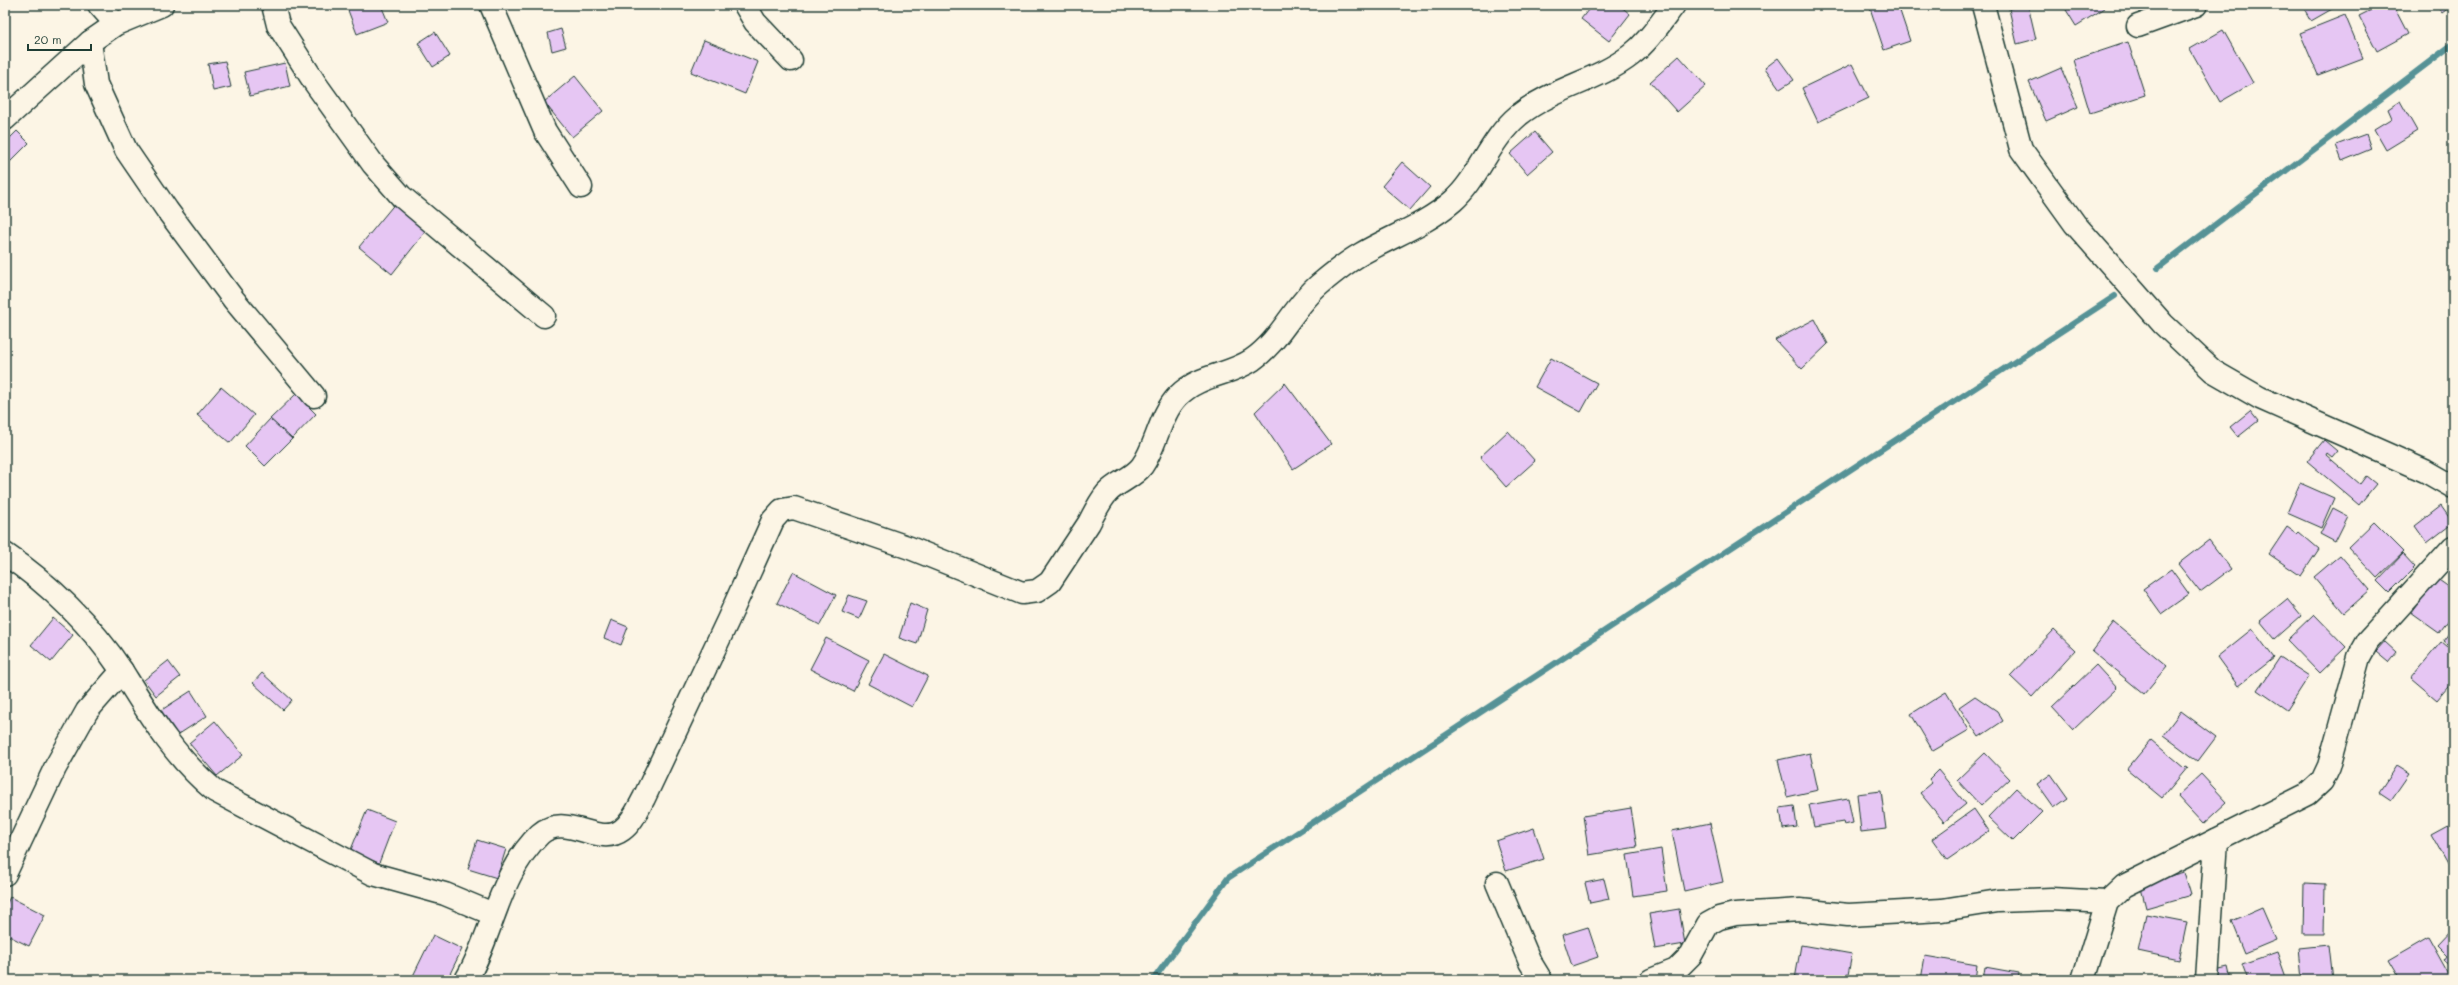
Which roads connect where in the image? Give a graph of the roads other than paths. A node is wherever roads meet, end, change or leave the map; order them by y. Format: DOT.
graph roads {
  1 [pos="99,5"];
  2 [pos="162,5"];
  3 [pos="273,5"];
  4 [pos="491,5"];
  5 [pos="1674,5"];
  6 [pos="1983,5"];
  7 [pos="2196,5"];
  8 [pos="755,11"];
  9 [pos="116,24"];
  10 [pos="2138,26"];
  11 [pos="90,42"];
  12 [pos="791,60"];
  13 [pos="5,120"];
  14 [pos="581,188"];
  15 [pos="544,316"];
  16 [pos="314,396"];
  17 [pos="2453,487"];
  18 [pos="2453,547"];
  19 [pos="5,554"];
  20 [pos="122,671"];
  21 [pos="2216,840"];
  22 [pos="5,874"];
  23 [pos="1497,883"];
  24 [pos="2107,902"];
  25 [pos="493,914"];
  26 [pos="466,980"];
  27 [pos="1541,980"];
  28 [pos="1651,980"];
  29 [pos="2083,980"];
  30 [pos="2206,980"];
  1 -- 9 [label="street"];
  2 -- 9 [label="street"];
  3 -- 15 [label="street"];
  4 -- 14 [label="street"];
  5 -- 25 [label="street"];
  6 -- 17 [label="street"];
  7 -- 10 [label="street"];
  8 -- 12 [label="street"];
  9 -- 11 [label="street"];
  11 -- 13 [label="street"];
  11 -- 16 [label="street"];
  18 -- 21 [label="street"];
  19 -- 20 [label="street"];
  20 -- 22 [label="street"];
  20 -- 25 [label="street"];
  21 -- 24 [label="street"];
  21 -- 30 [label="street"];
  23 -- 27 [label="street"];
  24 -- 28 [label="street"];
  24 -- 29 [label="street"];
  25 -- 26 [label="street"];
}
